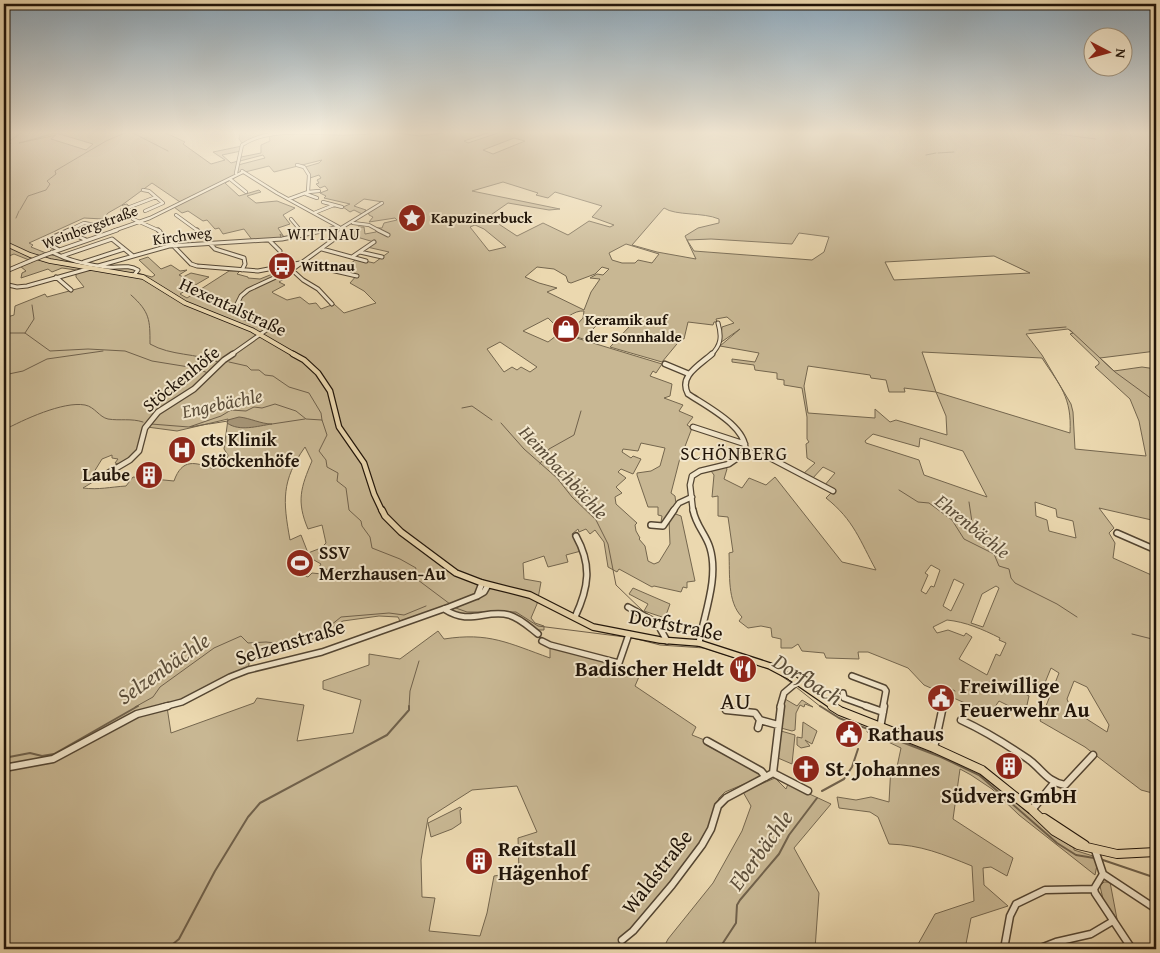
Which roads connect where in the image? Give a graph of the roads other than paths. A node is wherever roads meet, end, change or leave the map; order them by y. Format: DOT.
graph roads {
  1 [pos="233,176"];
  2 [pos="250,176"];
  3 [pos="309,176"];
  4 [pos="230,179"];
  5 [pos="143,190"];
  6 [pos="319,191"];
  7 [pos="246,192"];
  8 [pos="307,193"];
  9 [pos="156,196"];
  10 [pos="317,198"];
  11 [pos="287,199"];
  12 [pos="323,202"];
  13 [pos="382,203"];
  14 [pos="334,205"];
  15 [pos="119,206"];
  16 [pos="342,207"];
  17 [pos="122,210"];
  18 [pos="145,211"];
  19 [pos="314,213"];
  20 [pos="176,215"];
  21 [pos="128,216"];
  22 [pos="291,219"];
  23 [pos="134,221"];
  24 [pos="141,221"];
  25 [pos="353,223"];
  26 [pos="146,224"];
  27 [pos="340,228"];
  28 [pos="67,230"];
  29 [pos="388,235"];
  30 [pos="302,236"];
  31 [pos="86,240"];
  32 [pos="270,240"];
  33 [pos="209,242"];
  34 [pos="374,242"];
  35 [pos="4,243"];
  36 [pos="174,246"];
  37 [pos="124,248"];
  38 [pos="322,249"];
  39 [pos="59,250"];
  40 [pos="280,251"];
  41 [pos="52,252"];
  42 [pos="360,252"];
  43 [pos="60,256"];
  44 [pos="134,256"];
  45 [pos="352,257"];
  46 [pos="382,257"];
  47 [pos="366,261"];
  48 [pos="84,262"];
  49 [pos="301,263"];
  50 [pos="289,265"];
  51 [pos="98,266"];
  52 [pos="92,268"];
  53 [pos="293,269"];
  54 [pos="242,270"];
  55 [pos="4,272"];
  56 [pos="134,275"];
  57 [pos="357,276"];
  58 [pos="56,277"];
  59 [pos="6,285"];
  60 [pos="4,288"];
  61 [pos="71,290"];
  62 [pos="332,304"];
  63 [pos="719,325"];
  64 [pos="262,334"];
  65 [pos="665,364"];
  66 [pos="689,374"];
  67 [pos="693,427"];
  68 [pos="745,444"];
  69 [pos="746,451"];
  70 [pos="108,473"];
  71 [pos="833,491"];
  72 [pos="692,497"];
  73 [pos="651,525"];
  74 [pos="1117,533"];
  75 [pos="576,536"];
  76 [pos="1156,550"];
  77 [pos="485,584"];
  78 [pos="449,607"];
  79 [pos="628,607"];
  80 [pos="574,617"];
  81 [pos="538,634"];
  82 [pos="628,636"];
  83 [pos="542,641"];
  84 [pos="667,641"];
  85 [pos="699,643"];
  86 [pos="852,676"];
  87 [pos="795,684"];
  88 [pos="844,693"];
  89 [pos="944,702"];
  90 [pos="726,710"];
  91 [pos="883,712"];
  92 [pos="760,720"];
  93 [pos="961,720"];
  94 [pos="778,725"];
  95 [pos="758,728"];
  96 [pos="880,728"];
  97 [pos="707,741"];
  98 [pos="934,748"];
  99 [pos="1093,755"];
  100 [pos="4,768"];
  101 [pos="773,773"];
  102 [pos="766,777"];
  103 [pos="1054,782"];
  104 [pos="808,791"];
  105 [pos="1032,810"];
  106 [pos="1093,850"];
  107 [pos="1156,852"];
  108 [pos="1104,874"];
  109 [pos="1094,889"];
  110 [pos="1156,909"];
  111 [pos="1113,921"];
  112 [pos="622,940"];
  113 [pos="1004,949"];
  114 [pos="1038,949"];
  115 [pos="1132,949"];
  1 -- 4 [label="street, Weinbergstraße"];
  2 -- 11 [label="street"];
  3 -- 8 [label="street"];
  4 -- 7 [label="street"];
  4 -- 24 [label="street, Weinbergstraße"];
  5 -- 9 [label="street"];
  6 -- 8 [label="street"];
  8 -- 10 [label="street"];
  8 -- 11 [label="street"];
  9 -- 17 [label="street"];
  9 -- 18 [label="street"];
  11 -- 19 [label="street"];
  12 -- 14 [label="street"];
  13 -- 25 [label="street, Kirchweg"];
  14 -- 16 [label="street"];
  14 -- 19 [label="street"];
  15 -- 17 [label="street"];
  17 -- 21 [label="street"];
  19 -- 27 [label="street"];
  20 -- 33 [label="street"];
  21 -- 23 [label="street"];
  21 -- 28 [label="street"];
  22 -- 30 [label="street"];
  23 -- 24 [label="street, Weinbergstraße"];
  23 -- 26 [label="street"];
  23 -- 31 [label="street, Weinbergstraße"];
  24 -- 26 [label="street"];
  25 -- 27 [label="street, Kirchweg"];
  25 -- 29 [label="street"];
  26 -- 36 [label="street"];
  27 -- 30 [label="street, Kirchweg"];
  27 -- 38 [label="street"];
  28 -- 31 [label="street"];
  28 -- 39 [label="street"];
  30 -- 32 [label="street, Kirchweg"];
  31 -- 39 [label="street, Weinbergstraße"];
  32 -- 33 [label="street, Kirchweg"];
  32 -- 40 [label="street"];
  33 -- 36 [label="street, Kirchweg"];
  33 -- 54 [label="street"];
  34 -- 42 [label="street"];
  35 -- 52 [label="main road, Hexentalstraße"];
  36 -- 44 [label="street, Kirchweg"];
  36 -- 54 [label="street"];
  37 -- 43 [label="street"];
  37 -- 44 [label="street"];
  37 -- 48 [label="street"];
  38 -- 45 [label="street"];
  38 -- 49 [label="street"];
  39 -- 41 [label="street, Weinbergstraße"];
  41 -- 43 [label="street"];
  41 -- 55 [label="street, Weinbergstraße, bridge"];
  42 -- 45 [label="street"];
  42 -- 46 [label="street"];
  43 -- 48 [label="street"];
  44 -- 51 [label="street, Kirchweg"];
  45 -- 47 [label="street"];
  48 -- 51 [label="street"];
  49 -- 50 [label="street"];
  49 -- 53 [label="street"];
  49 -- 57 [label="street"];
  50 -- 53 [label="street"];
  50 -- 54 [label="street"];
  51 -- 56 [label="street"];
  52 -- 56 [label="main road, Hexentalstraße"];
  52 -- 58 [label="street, Hexentalstraße"];
  53 -- 62 [label="street"];
  53 -- 64 [label="street"];
  56 -- 64 [label="main road, Hexentalstraße"];
  58 -- 59 [label="street, Hexentalstraße"];
  58 -- 61 [label="street"];
  59 -- 60 [label="street"];
  63 -- 66 [label="street"];
  64 -- 70 [label="street, Stöckenhöfe"];
  64 -- 77 [label="main road, Hexentalstraße"];
  65 -- 66 [label="street"];
  66 -- 68 [label="street"];
  67 -- 68 [label="street"];
  68 -- 69 [label="street"];
  69 -- 71 [label="street"];
  69 -- 72 [label="street"];
  72 -- 73 [label="street"];
  72 -- 85 [label="street"];
  74 -- 76 [label="street"];
  75 -- 80 [label="street"];
  77 -- 78 [label="street, Selzenstraße"];
  77 -- 80 [label="main road, Dorfstraße"];
  78 -- 81 [label="street"];
  78 -- 100 [label="street, Selzenstraße"];
  79 -- 84 [label="street"];
  80 -- 82 [label="main road, Dorfstraße"];
  82 -- 83 [label="street"];
  82 -- 84 [label="main road, Dorfstraße"];
  84 -- 85 [label="main road, Dorfstraße"];
  85 -- 87 [label="main road, Dorfstraße"];
  86 -- 91 [label="street"];
  87 -- 94 [label="street"];
  87 -- 96 [label="main road, Dorfstraße"];
  88 -- 91 [label="street"];
  89 -- 98 [label="street"];
  90 -- 92 [label="street"];
  91 -- 96 [label="street"];
  92 -- 94 [label="street"];
  92 -- 95 [label="street"];
  93 -- 103 [label="street"];
  94 -- 101 [label="street"];
  96 -- 98 [label="main road, Dorfstraße"];
  97 -- 102 [label="street"];
  98 -- 105 [label="main road, Dorfstraße"];
  99 -- 103 [label="street"];
  101 -- 102 [label="street, Waldstraße"];
  101 -- 104 [label="street"];
  102 -- 112 [label="street, Waldstraße"];
  103 -- 105 [label="street"];
  105 -- 106 [label="main road, Dorfstraße"];
  106 -- 107 [label="main road, Dorfstraße"];
  106 -- 108 [label="street"];
  108 -- 109 [label="street"];
  108 -- 110 [label="street"];
  109 -- 111 [label="street"];
  109 -- 113 [label="street"];
  111 -- 114 [label="street"];
  111 -- 115 [label="street"];
}
